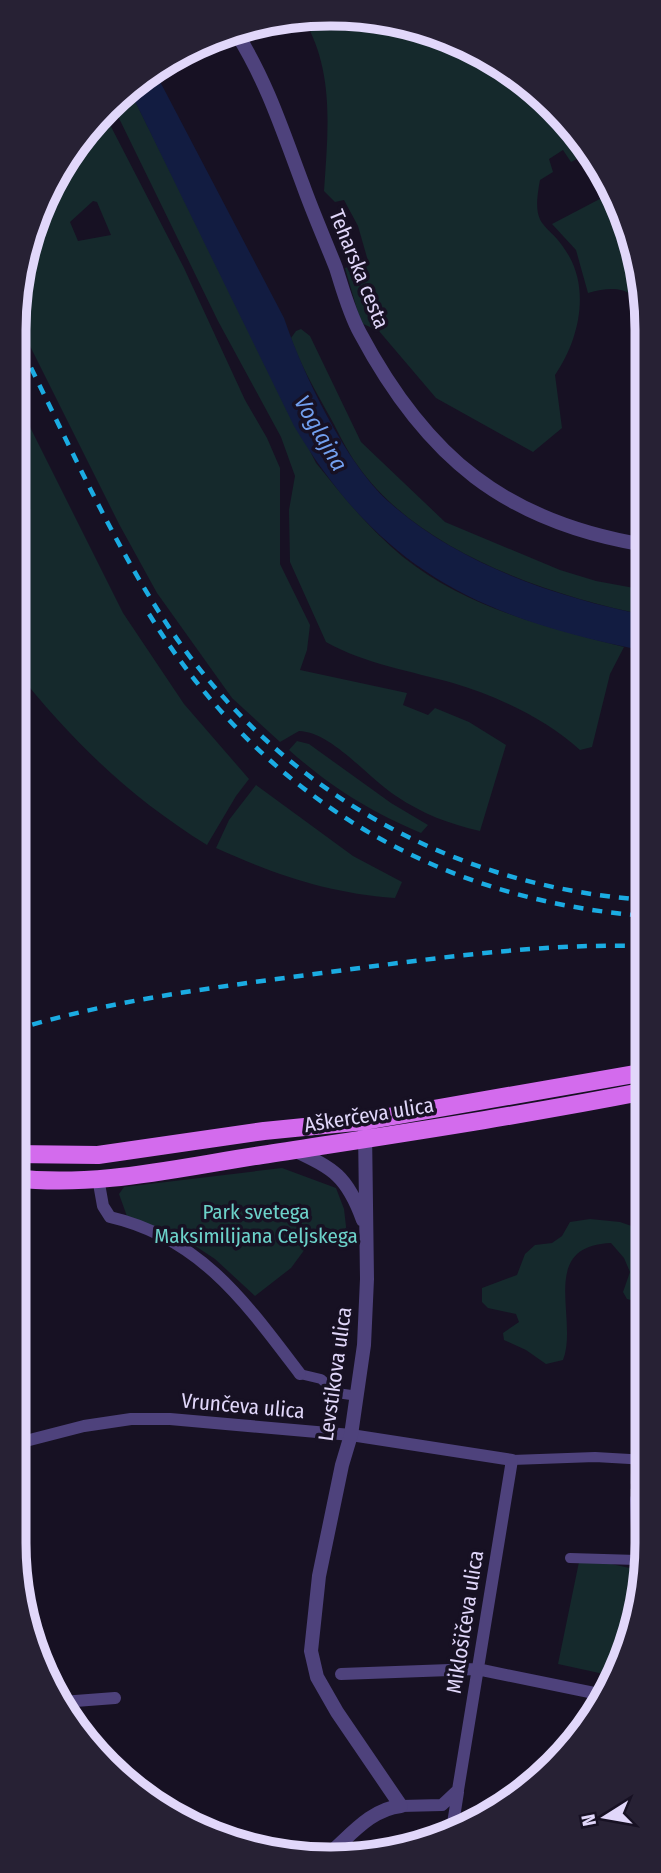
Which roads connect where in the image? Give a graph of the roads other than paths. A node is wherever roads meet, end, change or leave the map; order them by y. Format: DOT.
graph roads {
  1 [pos="241,40"];
  2 [pos="635,543"];
  3 [pos="635,1074"];
  4 [pos="635,1093"];
  5 [pos="365,1121"];
  6 [pos="366,1141"];
  7 [pos="294,1150"];
  8 [pos="26,1154"];
  9 [pos="98,1178"];
  10 [pos="26,1179"];
  11 [pos="367,1231"];
  12 [pos="299,1374"];
  13 [pos="358,1396"];
  14 [pos="351,1435"];
  15 [pos="26,1441"];
  16 [pos="512,1460"];
  17 [pos="635,1463"];
  18 [pos="570,1558"];
  19 [pos="634,1560"];
  20 [pos="477,1669"];
  21 [pos="341,1674"];
  22 [pos="595,1693"];
  23 [pos="115,1698"];
  24 [pos="71,1701"];
  25 [pos="458,1790"];
  26 [pos="401,1806"];
  27 [pos="454,1820"];
  28 [pos="337,1847"];
  1 -- 2 [label="street, Teharska cesta"];
  3 -- 5 [label="main road, Aškerčeva ulica"];
  4 -- 6 [label="main road, Aškerčeva ulica"];
  5 -- 6 [label="street, Levstikova ulica"];
  5 -- 8 [label="main road, Aškerčeva ulica"];
  6 -- 7 [label="main road, Aškerčeva ulica"];
  6 -- 11 [label="street, Levstikova ulica"];
  7 -- 9 [label="main road, Aškerčeva ulica"];
  7 -- 11 [label="street"];
  9 -- 10 [label="main road, Aškerčeva ulica"];
  9 -- 12 [label="street"];
  11 -- 13 [label="street, Levstikova ulica"];
  12 -- 13 [label="street"];
  13 -- 14 [label="street, Levstikova ulica"];
  14 -- 15 [label="street, Vrunčeva ulica"];
  14 -- 16 [label="street, Vrunčeva ulica"];
  14 -- 26 [label="street, Levstikova ulica"];
  16 -- 17 [label="street"];
  16 -- 20 [label="street, Miklošičeva ulica"];
  18 -- 19 [label="street"];
  20 -- 21 [label="street"];
  20 -- 22 [label="street"];
  20 -- 25 [label="street, Miklošičeva ulica"];
  23 -- 24 [label="street"];
  25 -- 26 [label="street"];
  25 -- 27 [label="street, Miklošičeva ulica"];
  26 -- 28 [label="street"];
}
